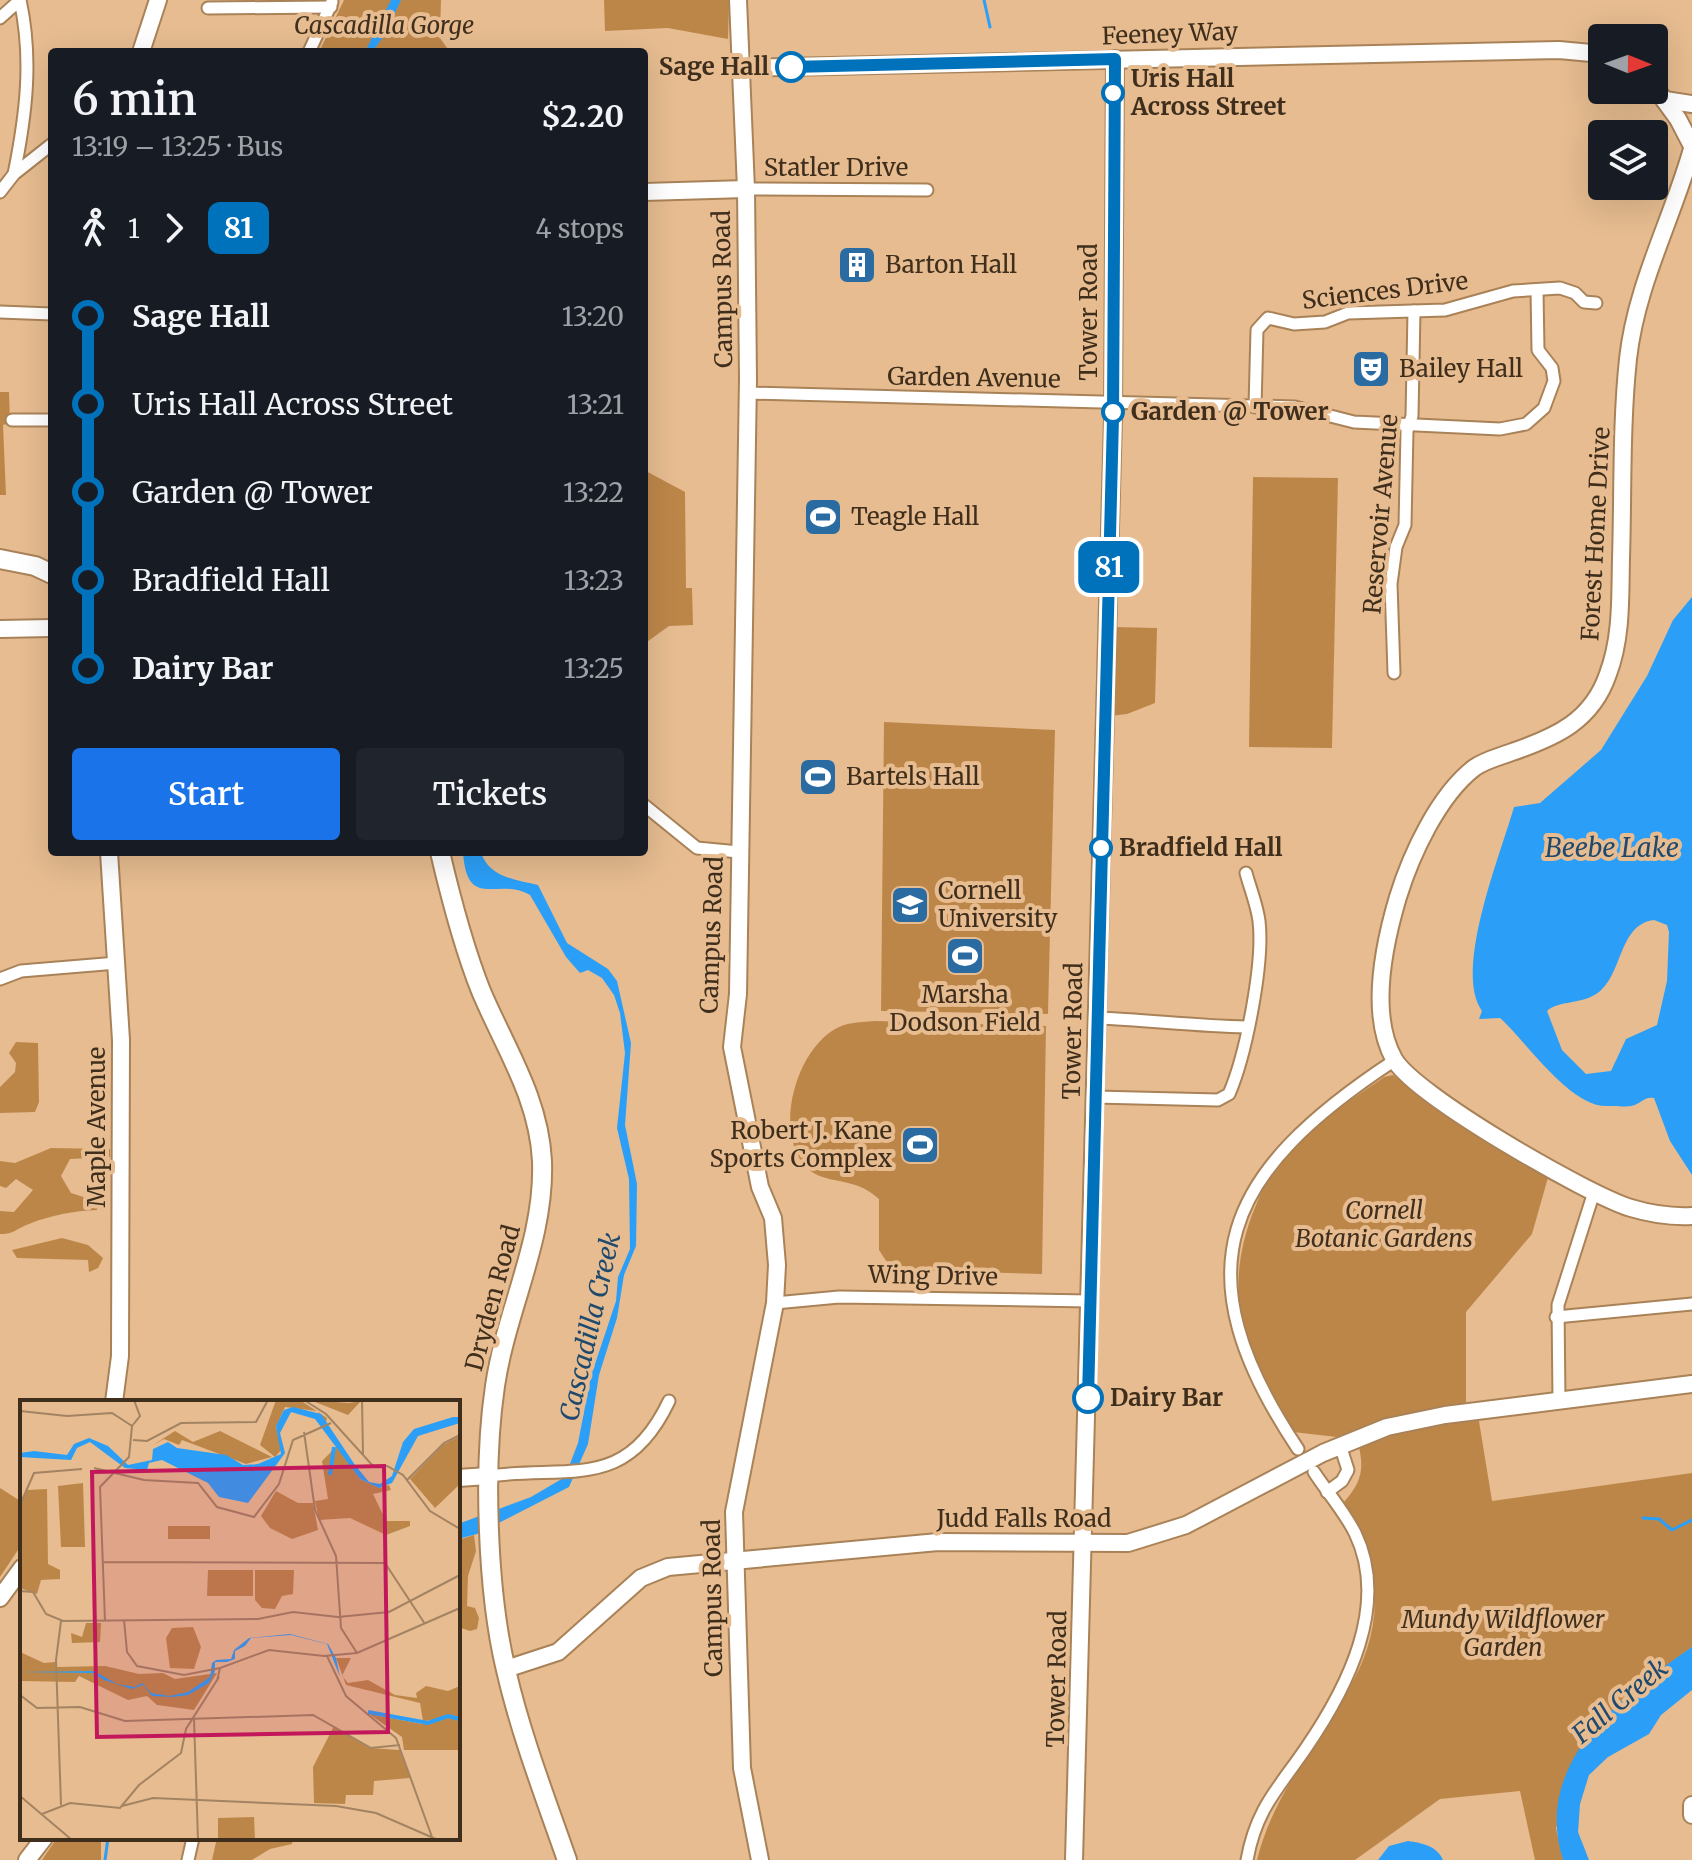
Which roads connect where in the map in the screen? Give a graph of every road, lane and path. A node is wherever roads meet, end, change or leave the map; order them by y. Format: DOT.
graph roads {
  1 [pos="20,0"];
  2 [pos="158,0"];
  3 [pos="738,0"];
  4 [pos="332,3"];
  5 [pos="208,8"];
  6 [pos="0,18"];
  7 [pos="142,48"];
  8 [pos="311,48"];
  9 [pos="1588,53"];
  10 [pos="1115,59"];
  11 [pos="739,68"];
  12 [pos="1668,100"];
  13 [pos="1667,104"];
  14 [pos="1692,104"];
  15 [pos="48,147"];
  16 [pos="1692,148"];
  17 [pos="14,174"];
  18 [pos="746,189"];
  19 [pos="927,190"];
  20 [pos="0,192"];
  21 [pos="648,192"];
  22 [pos="1537,290"];
  23 [pos="1596,303"];
  24 [pos="1414,311"];
  25 [pos="0,312"];
  26 [pos="48,314"];
  27 [pos="748,393"];
  28 [pos="1113,404"];
  29 [pos="1255,407"];
  30 [pos="12,420"];
  31 [pos="48,420"];
  32 [pos="1410,424"];
  33 [pos="0,559"];
  34 [pos="48,572"];
  35 [pos="48,628"];
  36 [pos="0,629"];
  37 [pos="1394,673"];
  38 [pos="648,808"];
  39 [pos="739,852"];
  40 [pos="109,856"];
  41 [pos="441,856"];
  42 [pos="1246,873"];
  43 [pos="117,963"];
  44 [pos="0,979"];
  45 [pos="1097,1018"];
  46 [pos="1246,1027"];
  47 [pos="1395,1060"];
  48 [pos="1095,1097"];
  49 [pos="1594,1192"];
  50 [pos="1692,1216"];
  51 [pos="1090,1301"];
  52 [pos="775,1303"];
  53 [pos="1692,1304"];
  54 [pos="1556,1317"];
  55 [pos="1692,1384"];
  56 [pos="114,1400"];
  57 [pos="669,1401"];
  58 [pos="1559,1401"];
  59 [pos="1340,1445"];
  60 [pos="1298,1449"];
  61 [pos="1314,1472"];
  62 [pos="488,1476"];
  63 [pos="460,1478"];
  64 [pos="1327,1492"];
  65 [pos="1084,1545"];
  66 [pos="735,1561"];
  67 [pos="20,1571"];
  68 [pos="0,1598"];
  69 [pos="506,1669"];
  70 [pos="1692,1805"];
  71 [pos="1692,1815"];
  72 [pos="42,1840"];
  73 [pos="193,1840"];
  74 [pos="27,1860"];
  75 [pos="188,1860"];
  76 [pos="567,1860"];
  77 [pos="760,1860"];
  78 [pos="1074,1860"];
  79 [pos="1247,1860"];
  1 -- 6 [label="street"];
  1 -- 17 [label="street"];
  2 -- 7 [label="street"];
  3 -- 11 [label="street, Campus Road"];
  4 -- 5 [label="street"];
  4 -- 8 [label="street"];
  9 -- 10 [label="street, Feeney Way"];
  10 -- 11 [label="street, Feeney Way"];
  10 -- 28 [label="street, Tower Road"];
  11 -- 18 [label="street, Campus Road"];
  12 -- 14 [label="street"];
  13 -- 16 [label="street"];
  15 -- 17 [label="street"];
  16 -- 47 [label="street, Forest Home Drive"];
  17 -- 20 [label="street"];
  18 -- 19 [label="street, Statler Drive"];
  18 -- 21 [label="street"];
  18 -- 27 [label="street, Campus Road"];
  22 -- 23 [label="street, Sciences Drive"];
  22 -- 24 [label="street, Sciences Drive"];
  22 -- 32 [label="street, Garden Avenue"];
  24 -- 29 [label="street, Sciences Drive"];
  24 -- 32 [label="street, Reservoir Avenue"];
  25 -- 26 [label="street"];
  27 -- 28 [label="street, Garden Avenue"];
  27 -- 39 [label="street, Campus Road"];
  28 -- 29 [label="street, Garden Avenue"];
  28 -- 45 [label="street, Tower Road"];
  29 -- 32 [label="street, Garden Avenue"];
  30 -- 31 [label="street"];
  32 -- 37 [label="street, Reservoir Avenue"];
  33 -- 34 [label="main road"];
  35 -- 36 [label="street"];
  38 -- 39 [label="street"];
  39 -- 52 [label="street, Campus Road"];
  40 -- 43 [label="street, Maple Avenue"];
  41 -- 62 [label="main road, Dryden Road"];
  42 -- 46 [label="street"];
  43 -- 44 [label="street"];
  43 -- 56 [label="street, Maple Avenue"];
  45 -- 46 [label="street"];
  45 -- 48 [label="street, Tower Road"];
  46 -- 48 [label="street"];
  47 -- 49 [label="street"];
  47 -- 60 [label="street"];
  48 -- 51 [label="street, Tower Road"];
  49 -- 50 [label="street"];
  49 -- 54 [label="street"];
  51 -- 52 [label="street, Wing Drive"];
  51 -- 65 [label="street, Tower Road"];
  52 -- 66 [label="street, Campus Road"];
  53 -- 54 [label="street"];
  54 -- 58 [label="street"];
  55 -- 58 [label="street, Judd Falls Road"];
  57 -- 62 [label="street"];
  58 -- 59 [label="street, Judd Falls Road"];
  59 -- 64 [label="street"];
  59 -- 65 [label="street, Judd Falls Road"];
  61 -- 64 [label="street"];
  62 -- 63 [label="street"];
  62 -- 69 [label="main road, Dryden Road"];
  64 -- 79 [label="street"];
  65 -- 66 [label="street, Judd Falls Road"];
  65 -- 78 [label="street, Tower Road"];
  66 -- 69 [label="street, Judd Falls Road"];
  66 -- 77 [label="street, Campus Road"];
  67 -- 68 [label="street"];
  69 -- 76 [label="main road, Dryden Road"];
  70 -- 71 [label="street"];
  72 -- 74 [label="street"];
  73 -- 75 [label="street"];
}
